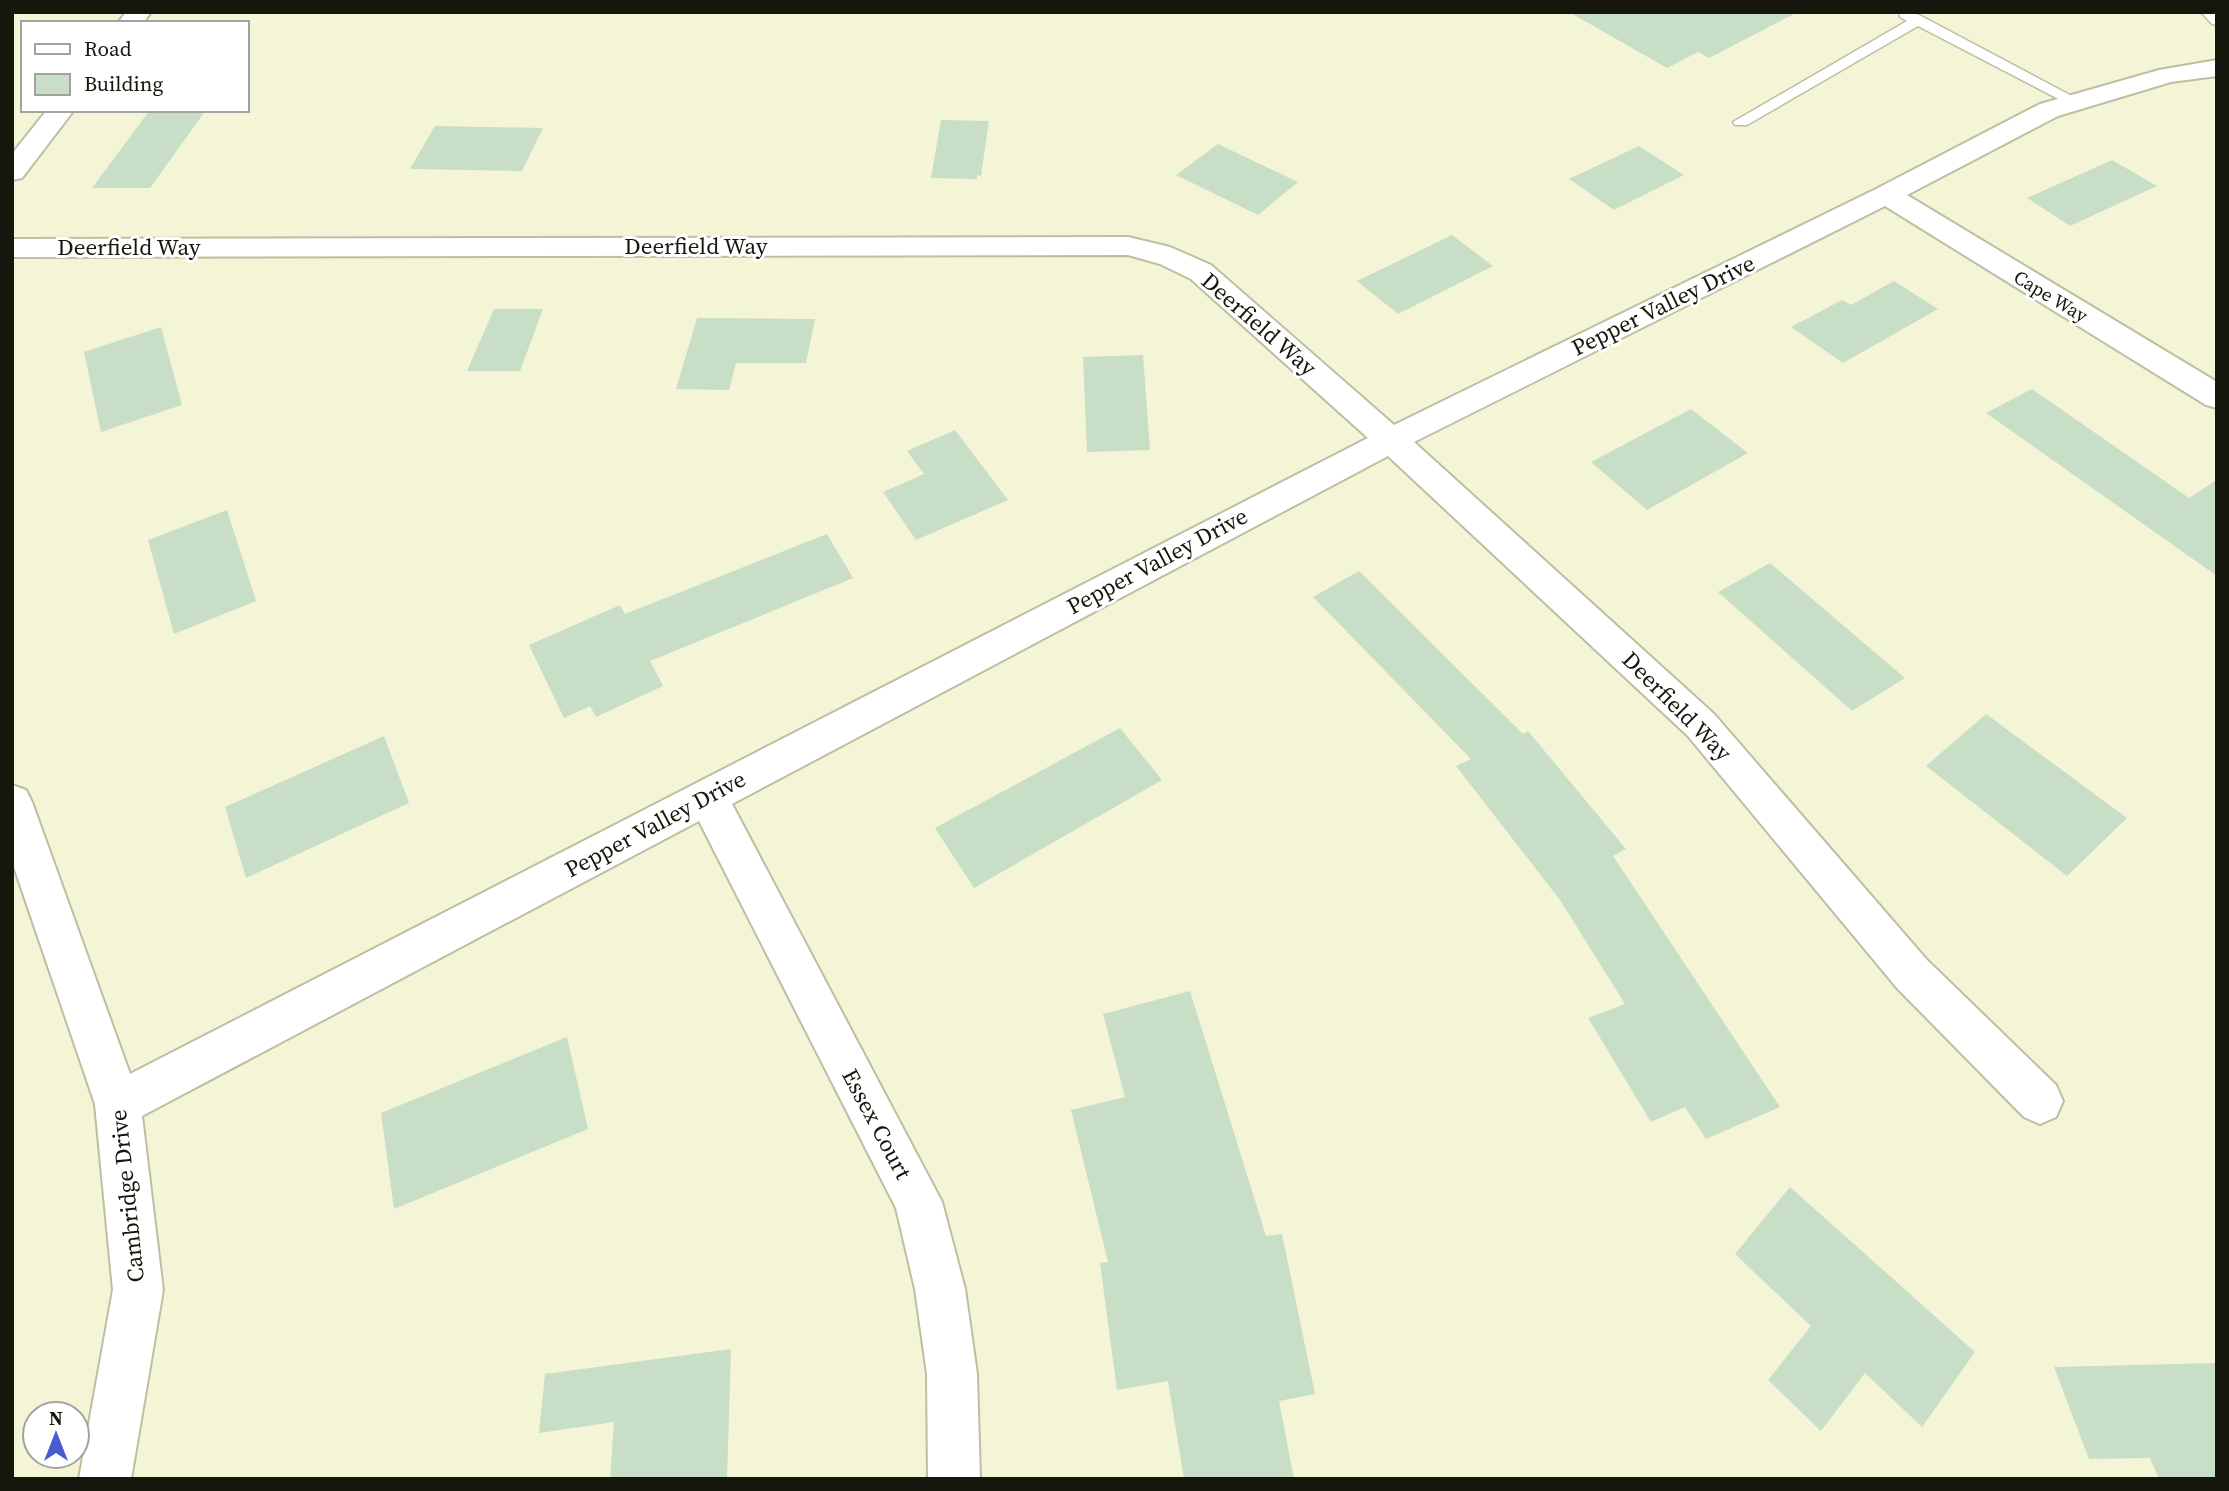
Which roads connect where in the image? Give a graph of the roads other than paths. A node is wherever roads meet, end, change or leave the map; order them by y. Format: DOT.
graph roads {
  1 [pos="1902,12"];
  2 [pos="2208,12"];
  3 [pos="1918,20"];
  4 [pos="2217,20"];
  5 [pos="2217,68"];
  6 [pos="2075,102"];
  7 [pos="59,112"];
  8 [pos="1741,122"];
  9 [pos="12,172"];
  10 [pos="1886,195"];
  11 [pos="12,248"];
  12 [pos="2217,397"];
  13 [pos="1391,440"];
  14 [pos="707,796"];
  15 [pos="12,802"];
  16 [pos="2040,1101"];
  17 [pos="118,1104"];
  18 [pos="105,1479"];
  19 [pos="954,1479"];
  1 -- 3 [label="lane"];
  2 -- 4 [label="lane"];
  3 -- 6 [label="lane"];
  3 -- 8 [label="lane"];
  5 -- 6 [label="street, Pepper Valley Drive"];
  6 -- 10 [label="street, Pepper Valley Drive"];
  7 -- 9 [label="street"];
  10 -- 12 [label="street, Cape Way"];
  10 -- 13 [label="street, Pepper Valley Drive"];
  11 -- 13 [label="street, Deerfield Way"];
  13 -- 14 [label="street, Pepper Valley Drive"];
  13 -- 16 [label="street, Deerfield Way"];
  14 -- 17 [label="street, Pepper Valley Drive"];
  14 -- 19 [label="street, Essex Court"];
  15 -- 17 [label="street, Cambridge Drive"];
  17 -- 18 [label="street, Cambridge Drive"];
}
